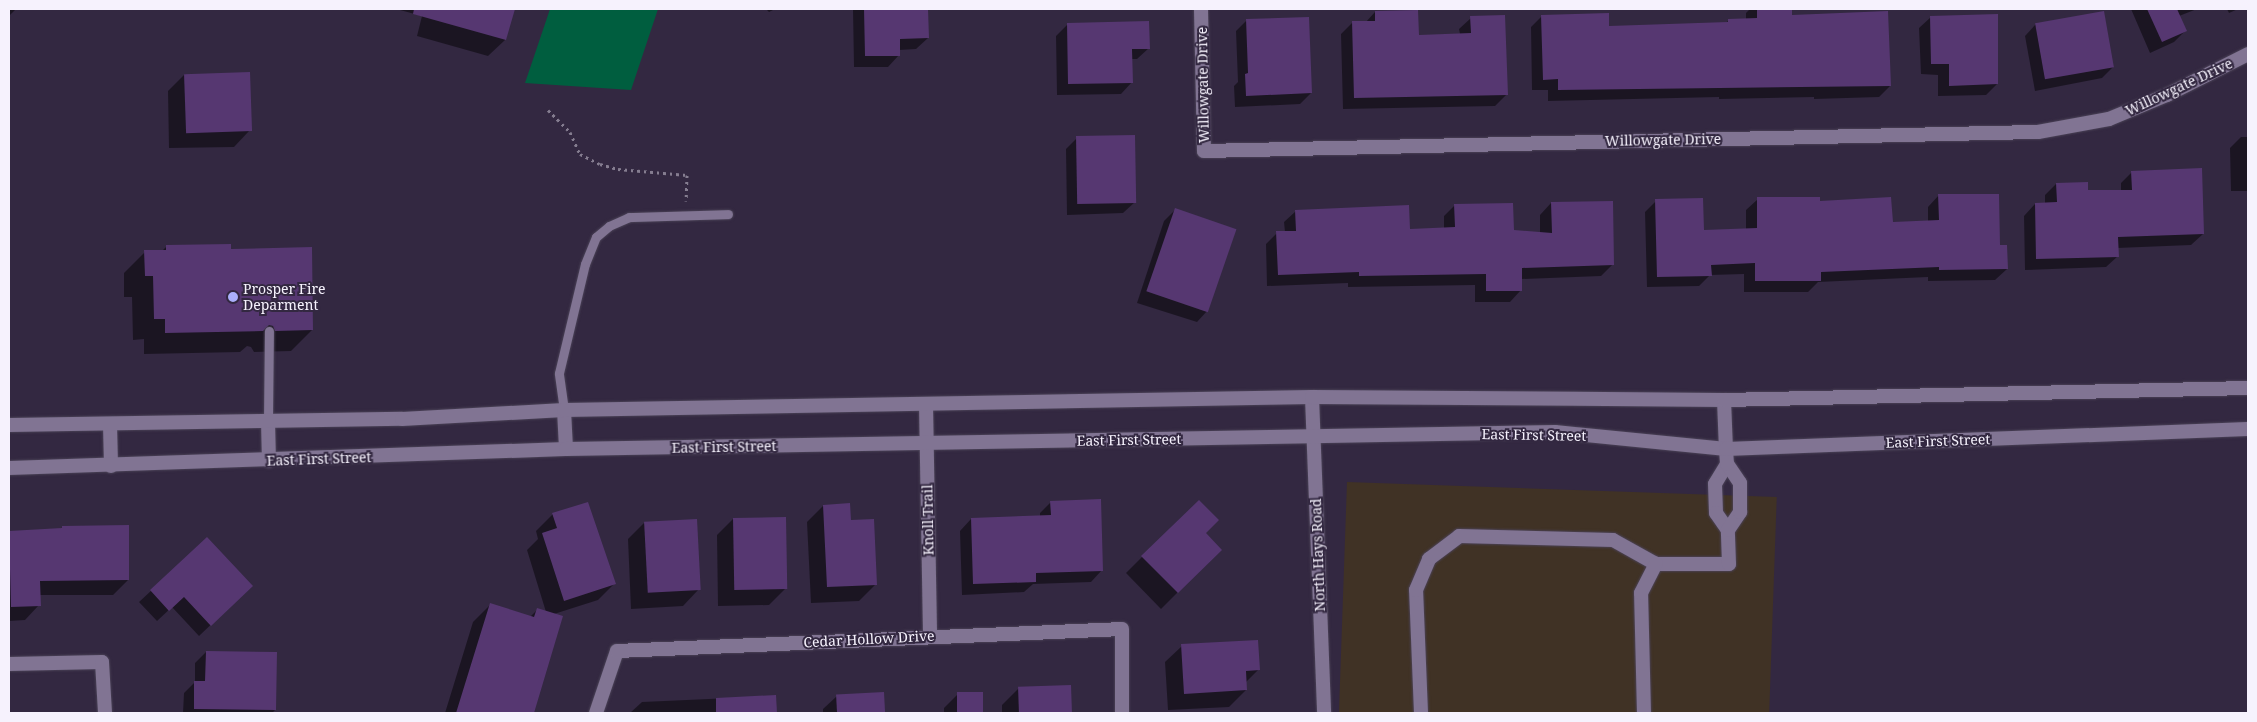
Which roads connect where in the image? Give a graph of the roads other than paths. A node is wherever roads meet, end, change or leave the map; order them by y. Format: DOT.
graph roads {
  1 [pos="1201,9"];
  2 [pos="2248,54"];
  3 [pos="728,214"];
  4 [pos="269,331"];
  5 [pos="2248,388"];
  6 [pos="1312,397"];
  7 [pos="1724,400"];
  8 [pos="926,404"];
  9 [pos="564,410"];
  10 [pos="268,421"];
  11 [pos="110,424"];
  12 [pos="9,425"];
  13 [pos="2248,428"];
  14 [pos="1313,437"];
  15 [pos="926,444"];
  16 [pos="566,449"];
  17 [pos="1726,449"];
  18 [pos="269,461"];
  19 [pos="1727,464"];
  20 [pos="111,466"];
  21 [pos="9,468"];
  22 [pos="1728,530"];
  23 [pos="1656,564"];
  24 [pos="930,637"];
  25 [pos="9,664"];
  26 [pos="105,713"];
  27 [pos="596,713"];
  28 [pos="1122,713"];
  29 [pos="1324,713"];
  30 [pos="1421,713"];
  31 [pos="1644,713"];
  1 -- 2 [label="main road, Willowgate Drive"];
  3 -- 9 [label="lane"];
  4 -- 10 [label="lane"];
  5 -- 7 [label="main road"];
  6 -- 7 [label="main road"];
  6 -- 8 [label="main road"];
  6 -- 14 [label="main road, North Hays Road"];
  7 -- 17 [label="main road"];
  8 -- 9 [label="main road"];
  8 -- 15 [label="main road, Knoll Trail"];
  9 -- 10 [label="main road"];
  9 -- 16 [label="main road"];
  10 -- 11 [label="main road"];
  10 -- 18 [label="main road"];
  11 -- 12 [label="main road"];
  11 -- 20 [label="main road"];
  13 -- 17 [label="main road, East First Street"];
  14 -- 15 [label="main road, East First Street"];
  14 -- 17 [label="main road, East First Street"];
  14 -- 29 [label="main road, North Hays Road"];
  15 -- 16 [label="main road, East First Street"];
  15 -- 24 [label="main road, Knoll Trail"];
  16 -- 18 [label="main road, East First Street"];
  17 -- 19 [label="main road"];
  18 -- 20 [label="main road, East First Street"];
  19 -- 22 [label="main road"];
  19 -- 22 [label="main road"];
  20 -- 21 [label="main road, East First Street"];
  22 -- 23 [label="main road"];
  23 -- 30 [label="main road"];
  23 -- 31 [label="main road"];
  24 -- 27 [label="main road, Cedar Hollow Drive"];
  24 -- 28 [label="main road, Cedar Hollow Drive"];
  25 -- 26 [label="main road"];
}
